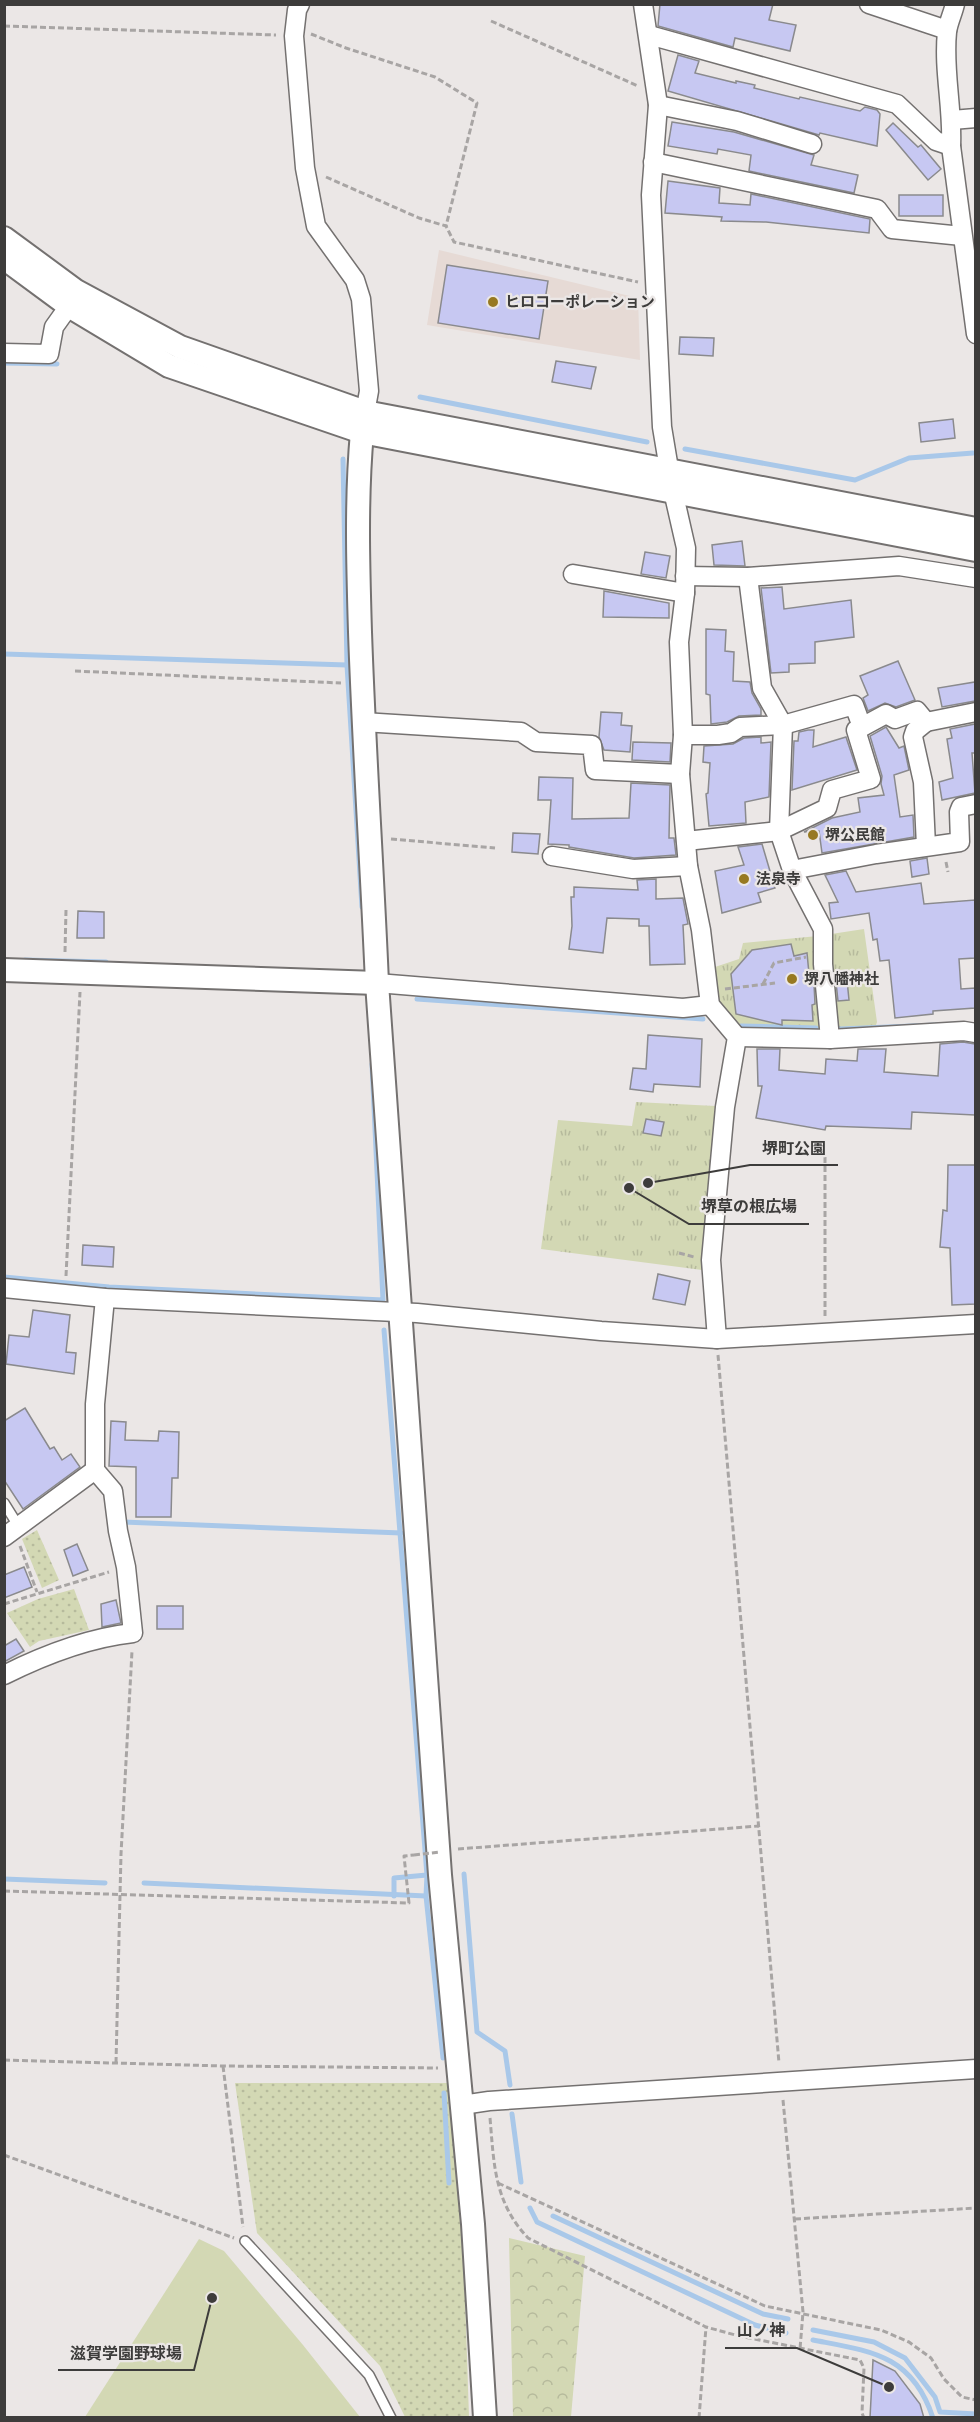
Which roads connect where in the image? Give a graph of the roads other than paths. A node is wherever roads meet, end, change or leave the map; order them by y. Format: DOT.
graph roads {
  1 [pos="300,4"];
  2 [pos="643,4"];
  3 [pos="869,4"];
  4 [pos="955,4"];
  5 [pos="948,30"];
  6 [pos="649,35"];
  7 [pos="657,100"];
  8 [pos="975,118"];
  9 [pos="952,120"];
  10 [pos="812,144"];
  11 [pos="951,146"];
  12 [pos="653,162"];
  13 [pos="962,236"];
  14 [pos="4,238"];
  15 [pos="4,258"];
  16 [pos="973,292"];
  17 [pos="69,306"];
  18 [pos="975,334"];
  19 [pos="4,353"];
  20 [pos="363,422"];
  21 [pos="669,469"];
  22 [pos="673,491"];
  23 [pos="975,529"];
  24 [pos="975,550"];
  25 [pos="573,574"];
  26 [pos="748,577"];
  27 [pos="975,578"];
  28 [pos="685,585"];
  29 [pos="975,712"];
  30 [pos="363,722"];
  31 [pos="926,722"];
  32 [pos="783,725"];
  33 [pos="862,727"];
  34 [pos="683,735"];
  35 [pos="680,774"];
  36 [pos="975,804"];
  37 [pos="779,831"];
  38 [pos="686,841"];
  39 [pos="926,846"];
  40 [pos="552,856"];
  41 [pos="688,866"];
  42 [pos="792,870"];
  43 [pos="4,970"];
  44 [pos="377,983"];
  45 [pos="709,998"];
  46 [pos="975,1033"];
  47 [pos="737,1037"];
  48 [pos="830,1039"];
  49 [pos="4,1288"];
  50 [pos="105,1298"];
  51 [pos="401,1313"];
  52 [pos="975,1324"];
  53 [pos="717,1339"];
  54 [pos="95,1470"];
  55 [pos="4,1503"];
  56 [pos="12,1532"];
  57 [pos="4,1676"];
  58 [pos="975,2069"];
  59 [pos="462,2105"];
  60 [pos="245,2241"];
  61 [pos="392,2418"];
  62 [pos="485,2418"];
  1 -- 20 [label="street"];
  2 -- 6 [label="street"];
  3 -- 5 [label="street"];
  4 -- 5 [label="street"];
  5 -- 9 [label="street"];
  6 -- 7 [label="street"];
  6 -- 11 [label="street"];
  7 -- 10 [label="street"];
  7 -- 12 [label="street"];
  8 -- 9 [label="street"];
  9 -- 11 [label="street"];
  11 -- 13 [label="street"];
  12 -- 13 [label="street"];
  12 -- 21 [label="street"];
  13 -- 16 [label="street"];
  14 -- 20 [label="street"];
  15 -- 17 [label="street"];
  16 -- 18 [label="street"];
  17 -- 19 [label="street"];
  17 -- 20 [label="street"];
  20 -- 21 [label="street"];
  20 -- 22 [label="street"];
  20 -- 30 [label="street"];
  21 -- 22 [label="street"];
  21 -- 23 [label="street"];
  22 -- 24 [label="street"];
  22 -- 28 [label="street"];
  25 -- 28 [label="street"];
  26 -- 27 [label="street"];
  26 -- 28 [label="street"];
  26 -- 32 [label="street"];
  28 -- 34 [label="street"];
  29 -- 31 [label="street"];
  30 -- 35 [label="street"];
  30 -- 44 [label="street"];
  31 -- 33 [label="street"];
  31 -- 39 [label="street"];
  32 -- 33 [label="street"];
  32 -- 34 [label="street"];
  32 -- 37 [label="street"];
  33 -- 37 [label="street"];
  34 -- 35 [label="street"];
  35 -- 38 [label="street"];
  36 -- 39 [label="street"];
  37 -- 38 [label="street"];
  37 -- 42 [label="street"];
  38 -- 41 [label="street"];
  39 -- 42 [label="street"];
  40 -- 41 [label="street"];
  41 -- 45 [label="street"];
  42 -- 48 [label="street"];
  43 -- 44 [label="street"];
  44 -- 45 [label="street"];
  44 -- 51 [label="street"];
  45 -- 47 [label="street"];
  46 -- 48 [label="street"];
  47 -- 48 [label="street"];
  47 -- 53 [label="street"];
  49 -- 50 [label="street"];
  50 -- 51 [label="street"];
  50 -- 54 [label="street"];
  51 -- 53 [label="street"];
  51 -- 59 [label="street"];
  52 -- 53 [label="street"];
  54 -- 56 [label="street"];
  54 -- 57 [label="street"];
  55 -- 56 [label="lane"];
  58 -- 59 [label="street"];
  59 -- 62 [label="street"];
  60 -- 61 [label="lane"];
}
